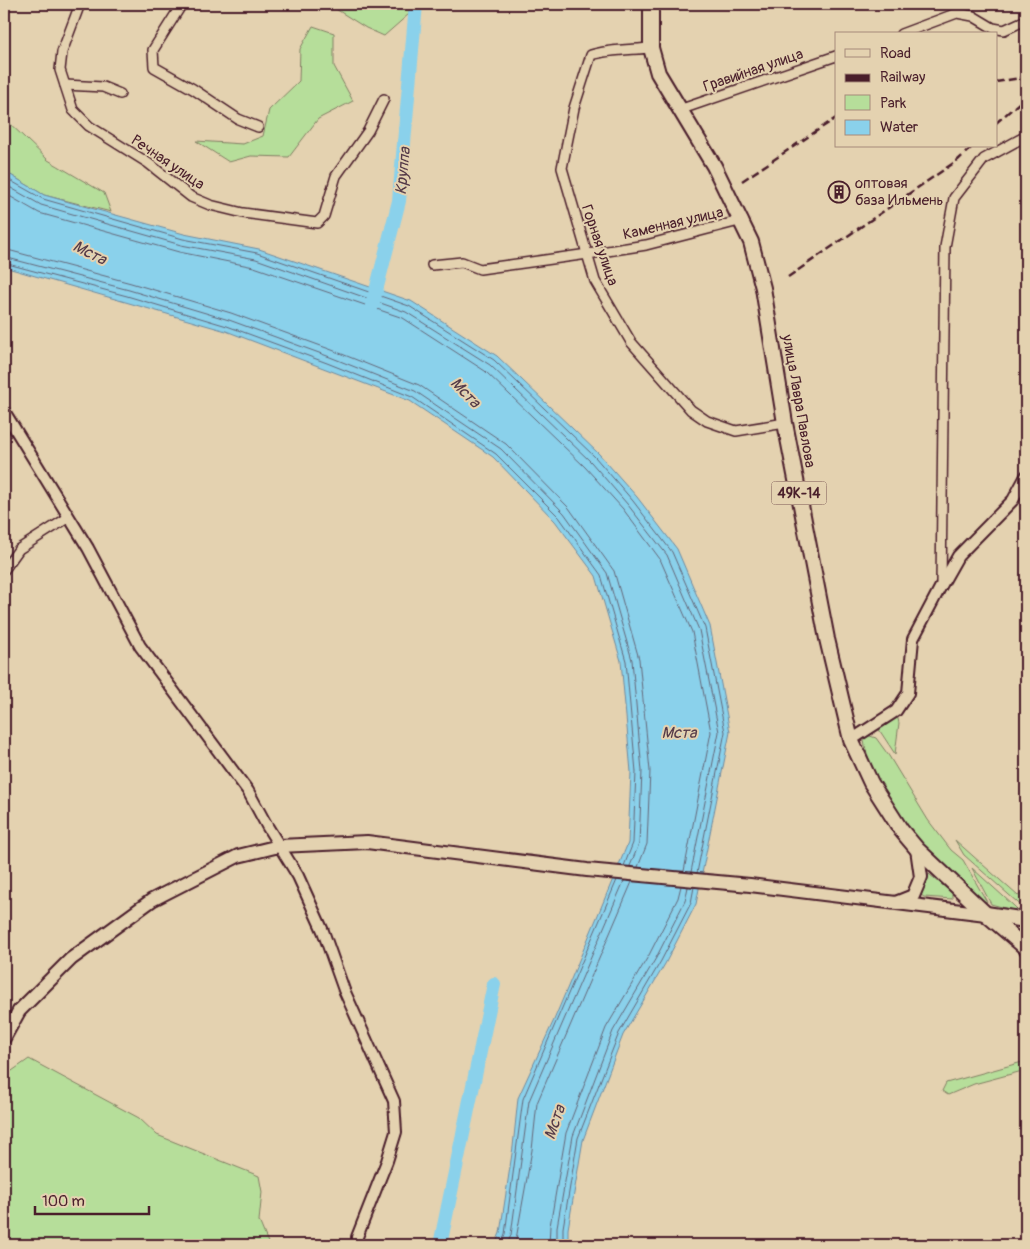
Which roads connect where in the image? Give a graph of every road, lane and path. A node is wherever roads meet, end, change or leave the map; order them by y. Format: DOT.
graph roads {
  1 [pos="80,4"];
  2 [pos="182,4"];
  3 [pos="651,4"];
  4 [pos="1026,20"];
  5 [pos="906,32"];
  6 [pos="651,48"];
  7 [pos="835,56"];
  8 [pos="65,85"];
  9 [pos="120,94"];
  10 [pos="384,100"];
  11 [pos="679,110"];
  12 [pos="258,127"];
  13 [pos="1026,136"];
  14 [pos="742,220"];
  15 [pos="588,254"];
  16 [pos="432,265"];
  17 [pos="4,411"];
  18 [pos="785,423"];
  19 [pos="1026,476"];
  20 [pos="69,518"];
  21 [pos="4,570"];
  22 [pos="940,586"];
  23 [pos="851,740"];
  24 [pos="279,846"];
  25 [pos="917,849"];
  26 [pos="896,903"];
  27 [pos="986,914"];
  28 [pos="1026,920"];
  29 [pos="1026,948"];
  30 [pos="4,1038"];
  31 [pos="357,1245"];
  1 -- 8 [label="street, Речная улица"];
  2 -- 12 [label="street"];
  3 -- 6 [label="main road, 49К-14"];
  4 -- 5 [label="street"];
  6 -- 11 [label="main road, улица Лавра Павлова / 49К-14"];
  6 -- 15 [label="street, Горная улица"];
  7 -- 11 [label="street, Гравийная улица"];
  8 -- 9 [label="street"];
  8 -- 10 [label="street, Речная улица"];
  11 -- 14 [label="main road, улица Лавра Павлова / 49К-14"];
  13 -- 22 [label="street"];
  14 -- 15 [label="street, Каменная улица"];
  14 -- 18 [label="main road, улица Лавра Павлова / 49К-14"];
  15 -- 16 [label="street, Каменная улица"];
  15 -- 18 [label="street, Горная улица"];
  17 -- 20 [label="street"];
  18 -- 23 [label="main road, улица Лавра Павлова / 49К-14"];
  19 -- 22 [label="street"];
  20 -- 21 [label="street"];
  20 -- 24 [label="street"];
  22 -- 23 [label="street"];
  23 -- 25 [label="main road, улица Лавра Павлова / 49К-14"];
  24 -- 26 [label="main road"];
  24 -- 30 [label="main road"];
  24 -- 31 [label="street"];
  25 -- 26 [label="main road"];
  25 -- 27 [label="main road, улица Лавра Павлова / 49К-14"];
  26 -- 27 [label="main road"];
  27 -- 28 [label="main road"];
  27 -- 29 [label="main road, улица Лавра Павлова"];
}
